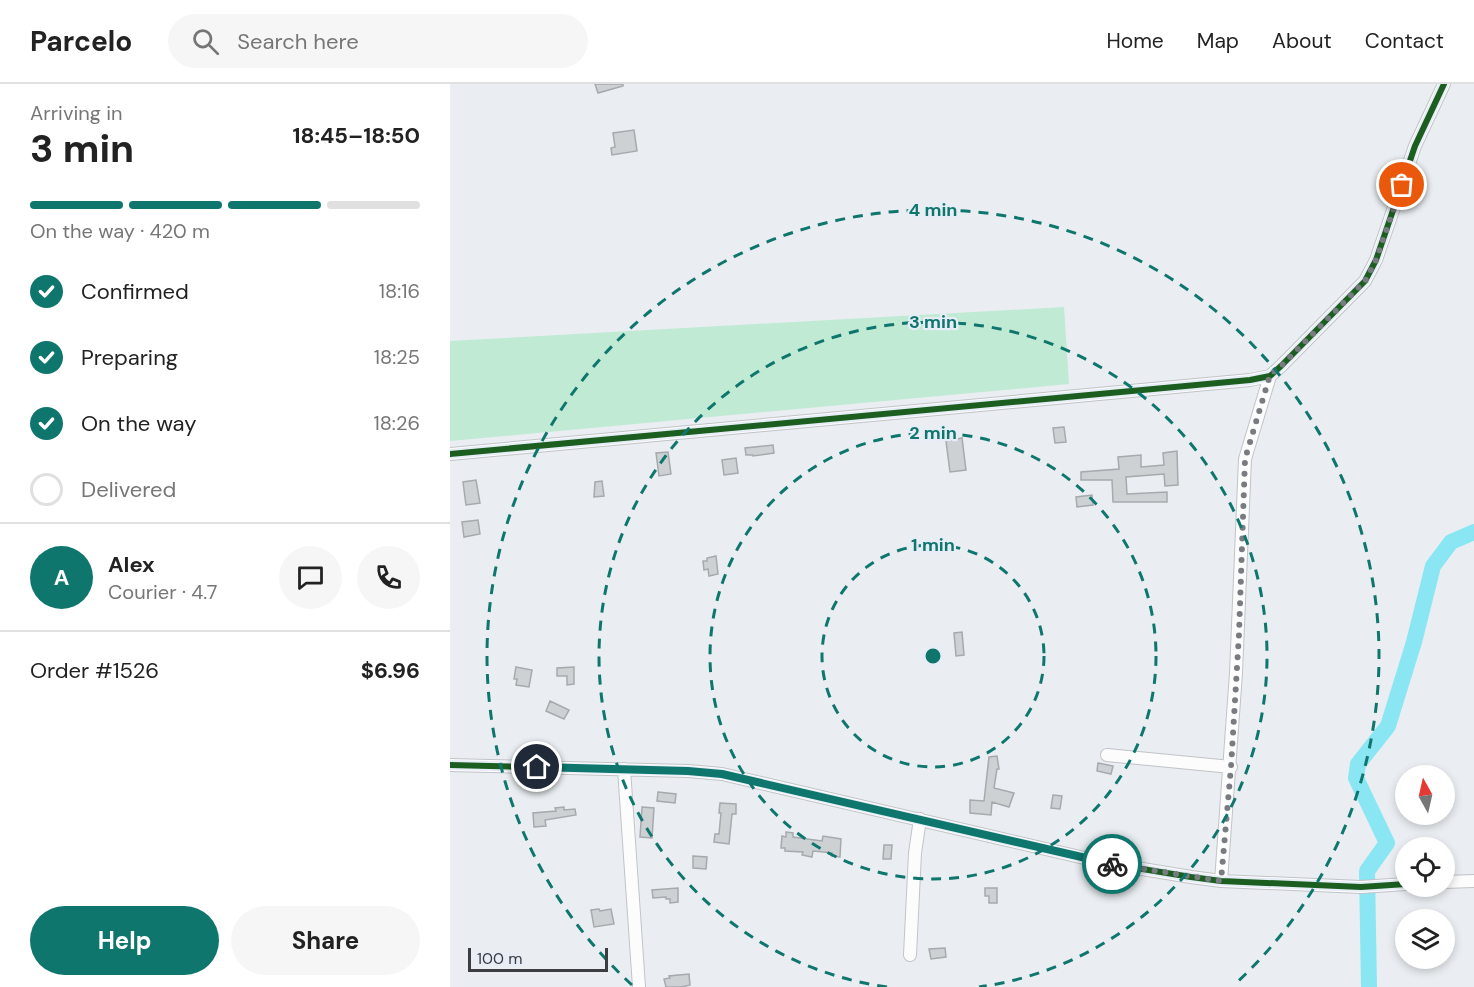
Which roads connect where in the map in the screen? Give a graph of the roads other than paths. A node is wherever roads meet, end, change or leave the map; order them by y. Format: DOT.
graph roads {
  1 [pos="1444,84"];
  2 [pos="1270,375"];
  3 [pos="450,454"];
  4 [pos="1107,755"];
  5 [pos="450,765"];
  6 [pos="1231,767"];
  7 [pos="624,769"];
  8 [pos="920,819"];
  9 [pos="1221,881"];
  10 [pos="1474,881"];
  11 [pos="1455,882"];
  12 [pos="1395,884"];
  13 [pos="910,956"];
  14 [pos="639,987"];
  1 -- 2 [label="street"];
  2 -- 3 [label="street"];
  2 -- 6 [label="street"];
  4 -- 6 [label="street"];
  5 -- 7 [label="street"];
  6 -- 9 [label="street"];
  7 -- 8 [label="street"];
  7 -- 14 [label="street"];
  8 -- 9 [label="street"];
  8 -- 13 [label="street"];
  9 -- 12 [label="street"];
  10 -- 11 [label="street"];
}
